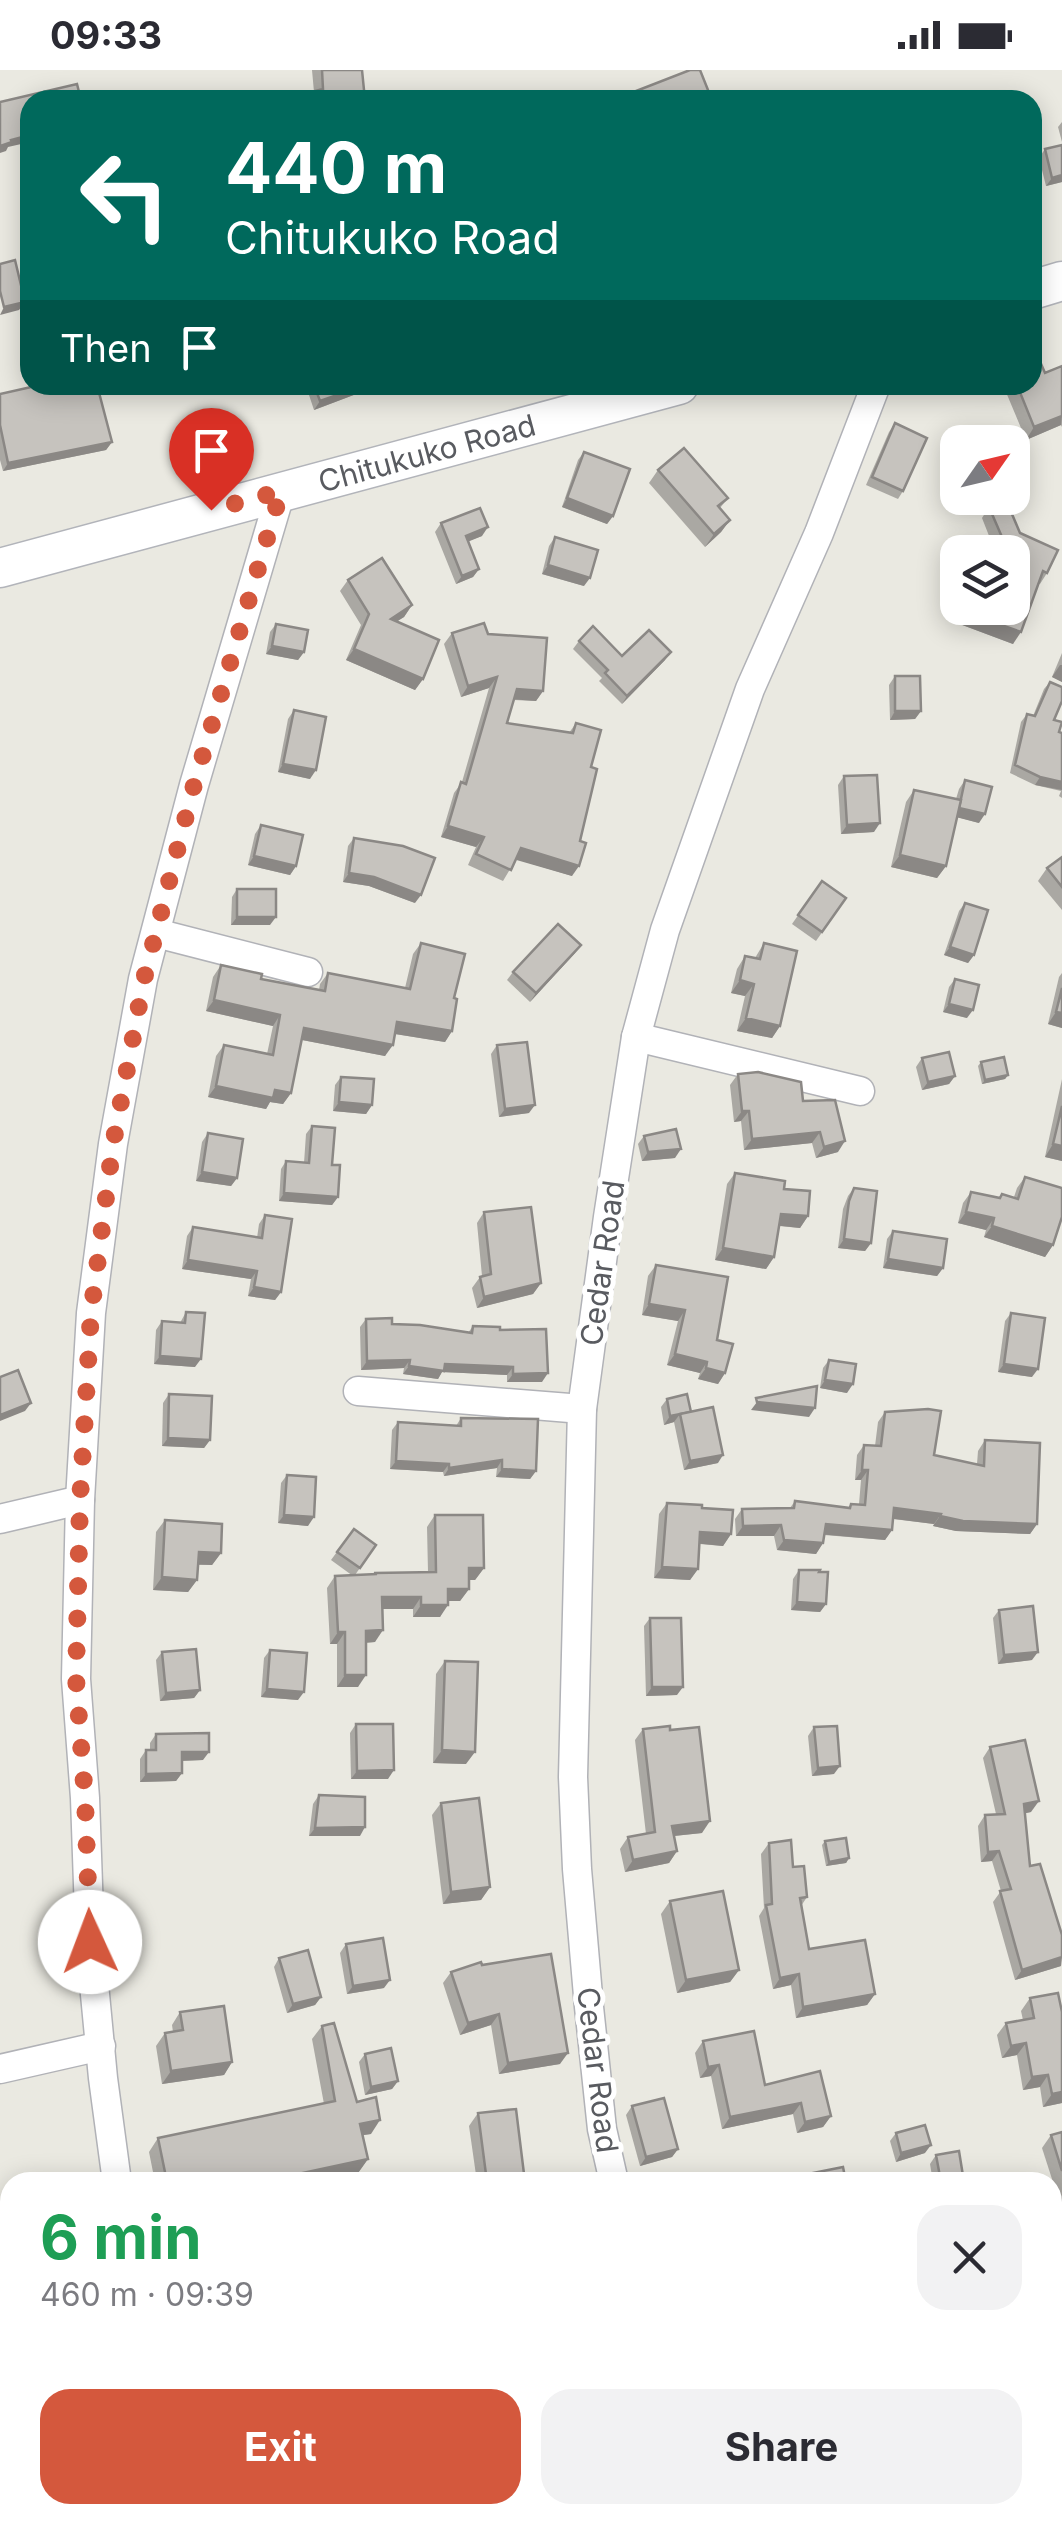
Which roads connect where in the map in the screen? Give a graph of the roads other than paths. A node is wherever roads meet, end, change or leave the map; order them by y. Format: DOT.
graph roads {
  1 [pos="641,395"];
  2 [pos="872,395"];
  3 [pos="281,491"];
  4 [pos="0,568"];
  5 [pos="156,933"];
  6 [pos="308,972"];
  7 [pos="636,1037"];
  8 [pos="860,1091"];
  9 [pos="358,1391"];
  10 [pos="582,1409"];
  11 [pos="80,1500"];
  12 [pos="0,1520"];
  13 [pos="102,2046"];
  14 [pos="0,2069"];
  15 [pos="116,2172"];
  16 [pos="612,2172"];
  1 -- 3 [label="street, Chitukuko Road"];
  2 -- 7 [label="street, Cedar Road"];
  3 -- 4 [label="street, Chitukuko Road"];
  3 -- 5 [label="street"];
  5 -- 6 [label="street"];
  5 -- 11 [label="street"];
  7 -- 8 [label="street"];
  7 -- 10 [label="street, Cedar Road"];
  9 -- 10 [label="street"];
  10 -- 16 [label="street, Cedar Road"];
  11 -- 12 [label="street"];
  11 -- 13 [label="street"];
  13 -- 14 [label="street"];
  13 -- 15 [label="street"];
}
